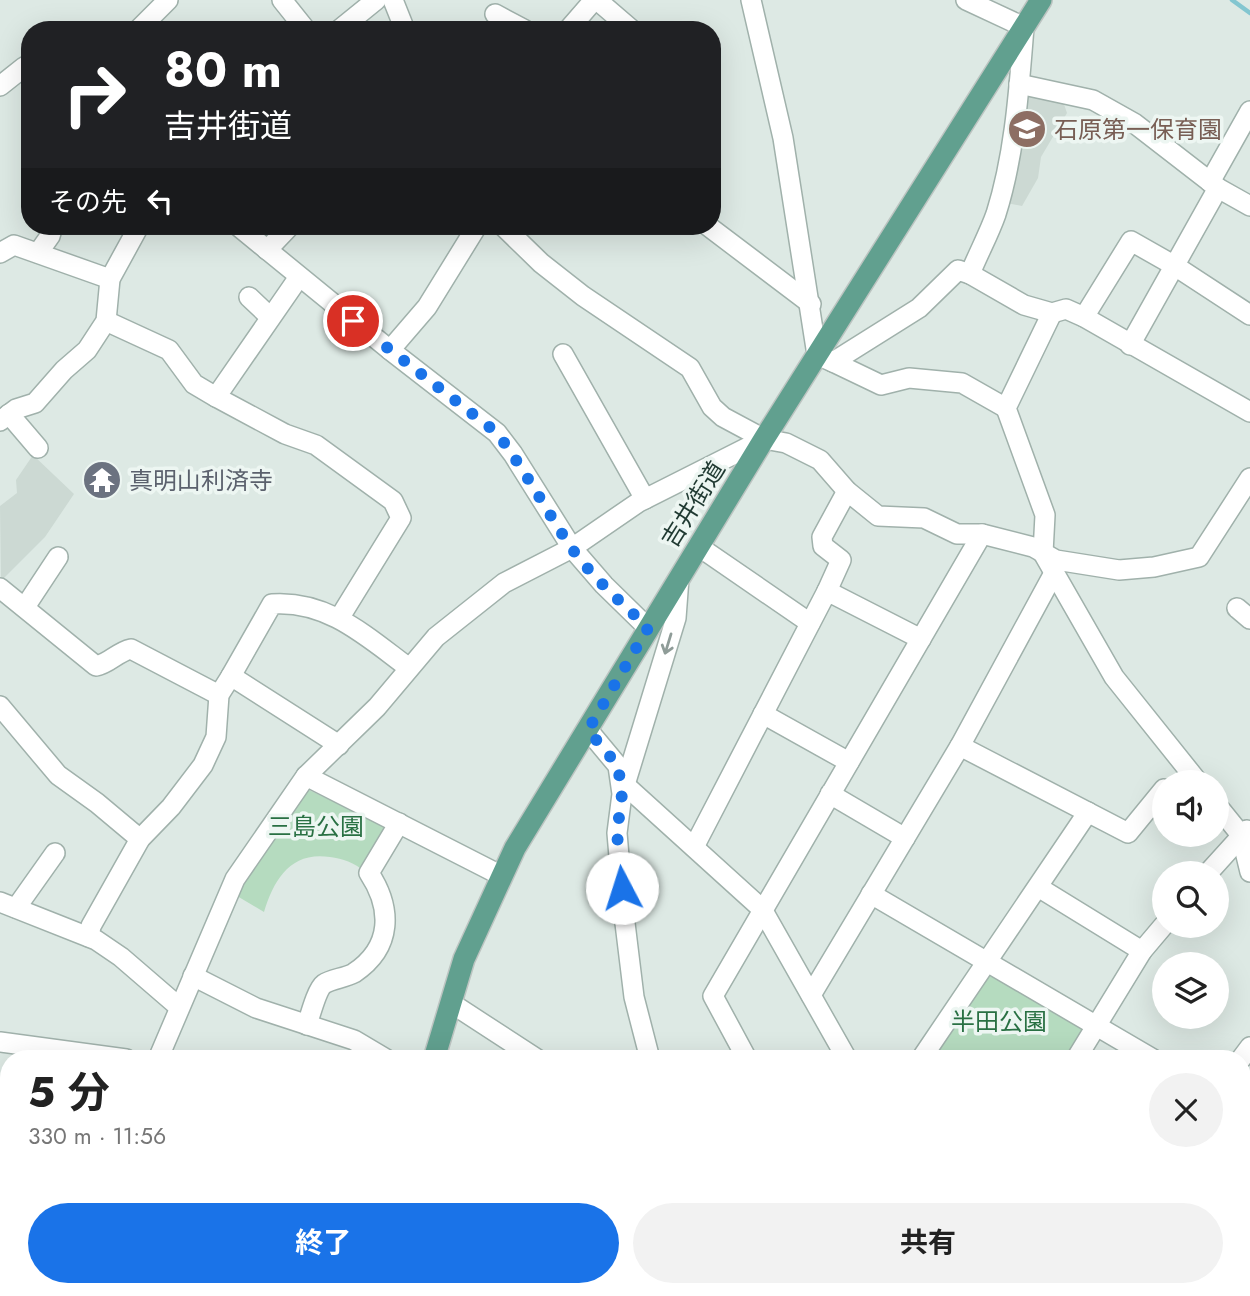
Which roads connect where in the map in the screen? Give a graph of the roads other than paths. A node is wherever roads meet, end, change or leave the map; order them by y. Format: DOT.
graph roads {
  1 [pos="169,0"];
  2 [pos="282,0"];
  3 [pos="376,0"];
  4 [pos="393,0"];
  5 [pos="595,0"];
  6 [pos="751,0"];
  7 [pos="967,0"];
  8 [pos="1041,0"];
  9 [pos="147,21"];
  10 [pos="299,21"];
  11 [pos="350,21"];
  12 [pos="401,21"];
  13 [pos="576,21"];
  14 [pos="621,21"];
  15 [pos="1024,27"];
  16 [pos="0,65"];
  17 [pos="21,67"];
  18 [pos="21,71"];
  19 [pos="1019,84"];
  20 [pos="0,86"];
  21 [pos="1249,116"];
  22 [pos="1214,185"];
  23 [pos="1250,206"];
  24 [pos="50,235"];
  25 [pos="132,235"];
  26 [pos="249,235"];
  27 [pos="281,235"];
  28 [pos="471,235"];
  29 [pos="513,235"];
  30 [pos="720,235"];
  31 [pos="267,250"];
  32 [pos="0,253"];
  33 [pos="38,253"];
  34 [pos="1175,266"];
  35 [pos="970,274"];
  36 [pos="299,277"];
  37 [pos="110,279"];
  38 [pos="249,297"];
  39 [pos="811,304"];
  40 [pos="1052,313"];
  41 [pos="1250,315"];
  42 [pos="270,317"];
  43 [pos="1084,317"];
  44 [pos="106,321"];
  45 [pos="1130,345"];
  46 [pos="390,350"];
  47 [pos="563,354"];
  48 [pos="825,358"];
  49 [pos="216,397"];
  50 [pos="1006,408"];
  51 [pos="1250,412"];
  52 [pos="5,417"];
  53 [pos="764,439"];
  54 [pos="38,448"];
  55 [pos="1250,478"];
  56 [pos="847,491"];
  57 [pos="645,499"];
  58 [pos="1242,507"];
  59 [pos="982,534"];
  60 [pos="698,546"];
  61 [pos="572,548"];
  62 [pos="1043,553"];
  63 [pos="58,557"];
  64 [pos="1054,573"];
  65 [pos="679,577"];
  66 [pos="0,587"];
  67 [pos="827,591"];
  68 [pos="25,607"];
  69 [pos="340,617"];
  70 [pos="810,623"];
  71 [pos="648,628"];
  72 [pos="921,639"];
  73 [pos="409,668"];
  74 [pos="231,676"];
  75 [pos="219,695"];
  76 [pos="1,709"];
  77 [pos="763,714"];
  78 [pos="588,730"];
  79 [pos="339,745"];
  80 [pos="960,746"];
  81 [pos="849,762"];
  82 [pos="1184,764"];
  83 [pos="1179,770"];
  84 [pos="1189,770"];
  85 [pos="306,776"];
  86 [pos="623,790"];
  87 [pos="830,794"];
  88 [pos="1152,804"];
  89 [pos="1088,813"];
  90 [pos="1229,816"];
  91 [pos="399,823"];
  92 [pos="1245,831"];
  93 [pos="905,838"];
  94 [pos="140,839"];
  95 [pos="694,847"];
  96 [pos="55,853"];
  97 [pos="1219,861"];
  98 [pos="1250,872"];
  99 [pos="502,876"];
  100 [pos="1038,887"];
  101 [pos="872,894"];
  102 [pos="8,905"];
  103 [pos="762,909"];
  104 [pos="89,937"];
  105 [pos="1153,938"];
  106 [pos="1142,951"];
  107 [pos="987,961"];
  108 [pos="192,975"];
  109 [pos="811,995"];
  110 [pos="451,1003"];
  111 [pos="179,1007"];
  112 [pos="307,1025"];
  113 [pos="1097,1025"];
  114 [pos="0,1042"];
  115 [pos="59,1050"];
  116 [pos="162,1050"];
  117 [pos="371,1050"];
  118 [pos="437,1050"];
  119 [pos="510,1050"];
  120 [pos="648,1050"];
  121 [pos="742,1050"];
  122 [pos="842,1050"];
  123 [pos="927,1050"];
  124 [pos="1082,1050"];
  125 [pos="1138,1050"];
  1 -- 9 [label="street"];
  2 -- 10 [label="street"];
  3 -- 11 [label="street"];
  4 -- 12 [label="street"];
  5 -- 13 [label="street"];
  5 -- 14 [label="street"];
  6 -- 39 [label="street"];
  7 -- 15 [label="street"];
  8 -- 15 [label="main road, 吉井街道"];
  15 -- 19 [label="street"];
  15 -- 48 [label="main road, 吉井街道"];
  16 -- 17 [label="street"];
  18 -- 20 [label="street"];
  19 -- 22 [label="street"];
  19 -- 35 [label="street"];
  21 -- 22 [label="street"];
  22 -- 23 [label="street"];
  22 -- 34 [label="street"];
  24 -- 33 [label="street"];
  25 -- 37 [label="street"];
  26 -- 31 [label="street"];
  27 -- 31 [label="street"];
  28 -- 46 [label="street"];
  29 -- 53 [label="street"];
  30 -- 39 [label="street"];
  31 -- 36 [label="street"];
  32 -- 33 [label="street"];
  33 -- 37 [label="street"];
  34 -- 41 [label="street"];
  34 -- 43 [label="street"];
  34 -- 45 [label="street"];
  35 -- 40 [label="street"];
  35 -- 48 [label="street"];
  36 -- 42 [label="street"];
  36 -- 46 [label="street"];
  37 -- 44 [label="street"];
  38 -- 42 [label="street"];
  39 -- 48 [label="street"];
  40 -- 43 [label="street"];
  40 -- 50 [label="street"];
  42 -- 49 [label="street"];
  43 -- 45 [label="street"];
  44 -- 49 [label="street"];
  44 -- 52 [label="street"];
  45 -- 51 [label="street"];
  46 -- 61 [label="street"];
  47 -- 57 [label="street"];
  48 -- 50 [label="street"];
  48 -- 53 [label="main road, 吉井街道"];
  49 -- 69 [label="street"];
  50 -- 62 [label="street"];
  52 -- 54 [label="street"];
  53 -- 56 [label="street"];
  53 -- 57 [label="street"];
  53 -- 60 [label="main road, 吉井街道"];
  55 -- 58 [label="street"];
  56 -- 59 [label="street"];
  56 -- 67 [label="street"];
  57 -- 61 [label="street"];
  58 -- 62 [label="street"];
  59 -- 62 [label="street"];
  59 -- 72 [label="street"];
  60 -- 65 [label="main road, 吉井街道"];
  60 -- 70 [label="street"];
  61 -- 71 [label="street"];
  61 -- 73 [label="street"];
  62 -- 64 [label="street"];
  63 -- 68 [label="street"];
  64 -- 80 [label="street"];
  64 -- 82 [label="street"];
  65 -- 71 [label="main road, 吉井街道"];
  65 -- 86 [label="street, one-way"];
  66 -- 68 [label="street"];
  67 -- 70 [label="street"];
  67 -- 72 [label="street"];
  68 -- 75 [label="street"];
  69 -- 73 [label="street"];
  69 -- 74 [label="street"];
  70 -- 77 [label="street"];
  71 -- 78 [label="main road, 吉井街道"];
  72 -- 81 [label="street"];
  73 -- 79 [label="street"];
  74 -- 75 [label="street"];
  74 -- 79 [label="street"];
  75 -- 94 [label="street"];
  76 -- 94 [label="street"];
  77 -- 81 [label="street"];
  77 -- 95 [label="street"];
  78 -- 86 [label="street"];
  78 -- 99 [label="main road, 吉井街道"];
  79 -- 85 [label="street"];
  80 -- 89 [label="street"];
  80 -- 93 [label="street"];
  81 -- 87 [label="street"];
  82 -- 83 [label="street"];
  82 -- 84 [label="street"];
  85 -- 91 [label="street"];
  85 -- 108 [label="street"];
  86 -- 95 [label="street"];
  86 -- 120 [label="street"];
  87 -- 93 [label="street"];
  87 -- 103 [label="street"];
  88 -- 89 [label="street"];
  89 -- 100 [label="street"];
  90 -- 92 [label="street"];
  91 -- 99 [label="street"];
  91 -- 112 [label="street"];
  92 -- 97 [label="street"];
  92 -- 98 [label="street"];
  93 -- 101 [label="street"];
  94 -- 104 [label="street"];
  95 -- 103 [label="street"];
  96 -- 102 [label="street"];
  99 -- 110 [label="main road, 吉井街道"];
  100 -- 106 [label="street"];
  100 -- 107 [label="street"];
  101 -- 107 [label="street"];
  101 -- 109 [label="street"];
  102 -- 104 [label="street"];
  103 -- 109 [label="street"];
  103 -- 121 [label="street"];
  104 -- 111 [label="street"];
  105 -- 106 [label="street"];
  106 -- 113 [label="street"];
  107 -- 113 [label="street"];
  107 -- 123 [label="street"];
  108 -- 111 [label="street"];
  108 -- 112 [label="street"];
  109 -- 122 [label="street"];
  110 -- 118 [label="main road, 吉井街道"];
  110 -- 119 [label="street"];
  111 -- 116 [label="street"];
  112 -- 117 [label="street"];
  113 -- 124 [label="street"];
  113 -- 125 [label="street"];
  114 -- 115 [label="street"];
}
